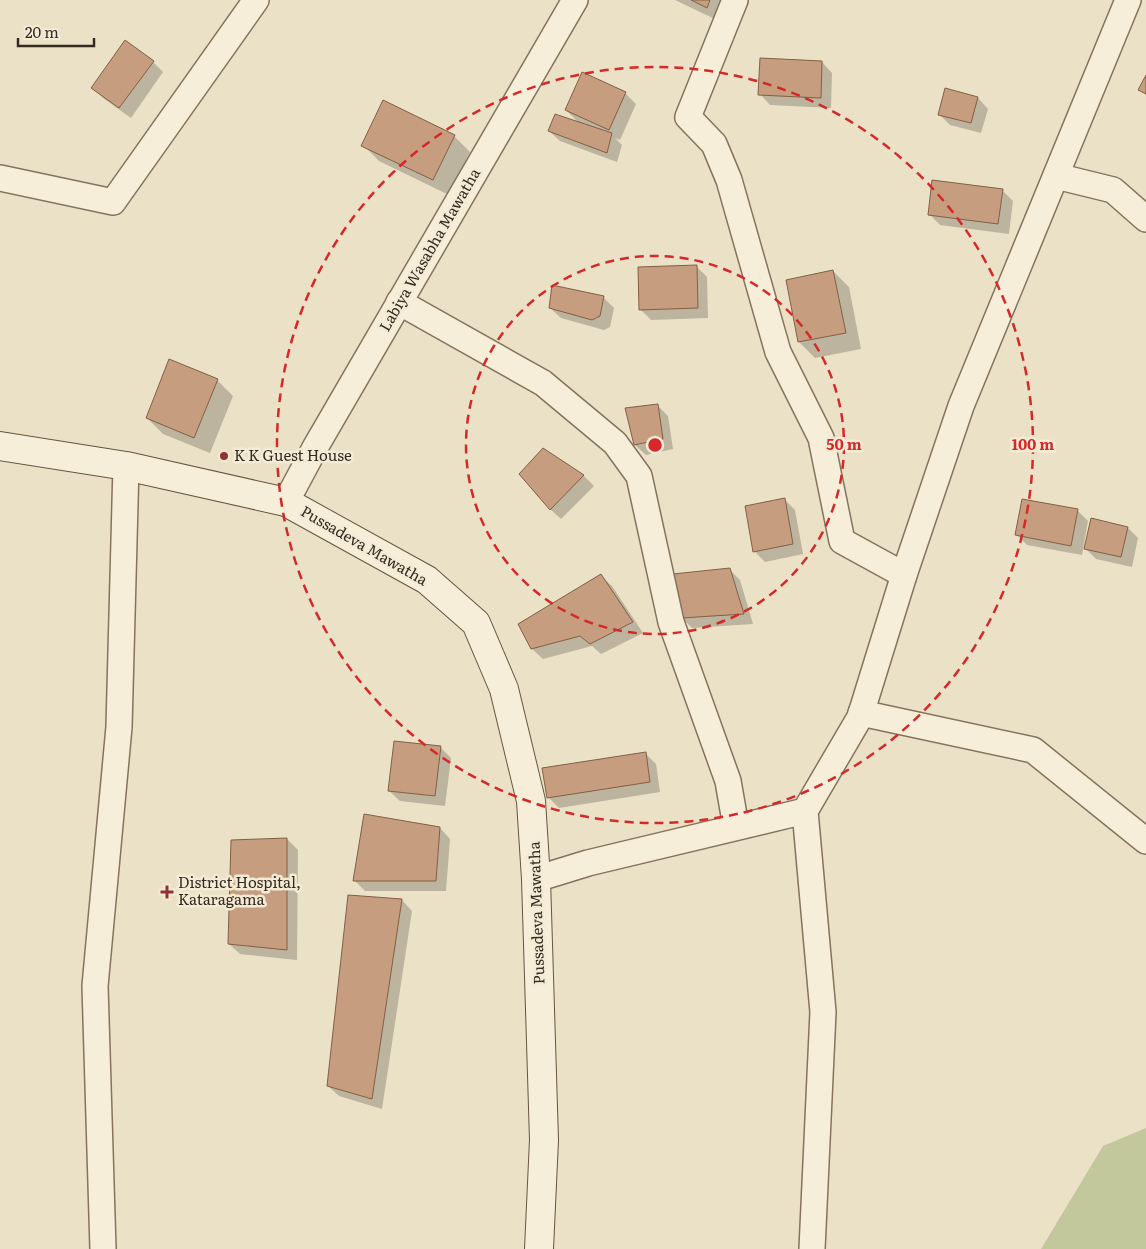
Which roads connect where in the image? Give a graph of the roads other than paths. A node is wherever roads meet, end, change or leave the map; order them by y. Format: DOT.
graph roads {
  1 [pos="256,0"];
  2 [pos="575,0"];
  3 [pos="735,0"];
  4 [pos="1128,0"];
  5 [pos="1056,176"];
  6 [pos="0,178"];
  7 [pos="1146,220"];
  8 [pos="400,302"];
  9 [pos="0,446"];
  10 [pos="126,466"];
  11 [pos="286,502"];
  12 [pos="904,575"];
  13 [pos="861,713"];
  14 [pos="805,811"];
  15 [pos="736,827"];
  16 [pos="1146,841"];
  17 [pos="536,879"];
  18 [pos="103,1249"];
  19 [pos="539,1249"];
  20 [pos="812,1249"];
  1 -- 6 [label="street"];
  2 -- 8 [label="street, Labiya Wasabha Mawatha"];
  3 -- 12 [label="street"];
  4 -- 5 [label="street"];
  5 -- 7 [label="street"];
  5 -- 12 [label="street"];
  8 -- 11 [label="street, Labiya Wasabha Mawatha"];
  8 -- 15 [label="street"];
  9 -- 10 [label="street, Pussadeva Mawatha"];
  10 -- 11 [label="street, Pussadeva Mawatha"];
  10 -- 18 [label="street"];
  11 -- 17 [label="street, Pussadeva Mawatha"];
  12 -- 13 [label="street"];
  13 -- 14 [label="street"];
  13 -- 16 [label="street"];
  14 -- 15 [label="street"];
  14 -- 20 [label="street"];
  15 -- 17 [label="street"];
  17 -- 19 [label="street, Pussadeva Mawatha"];
}
